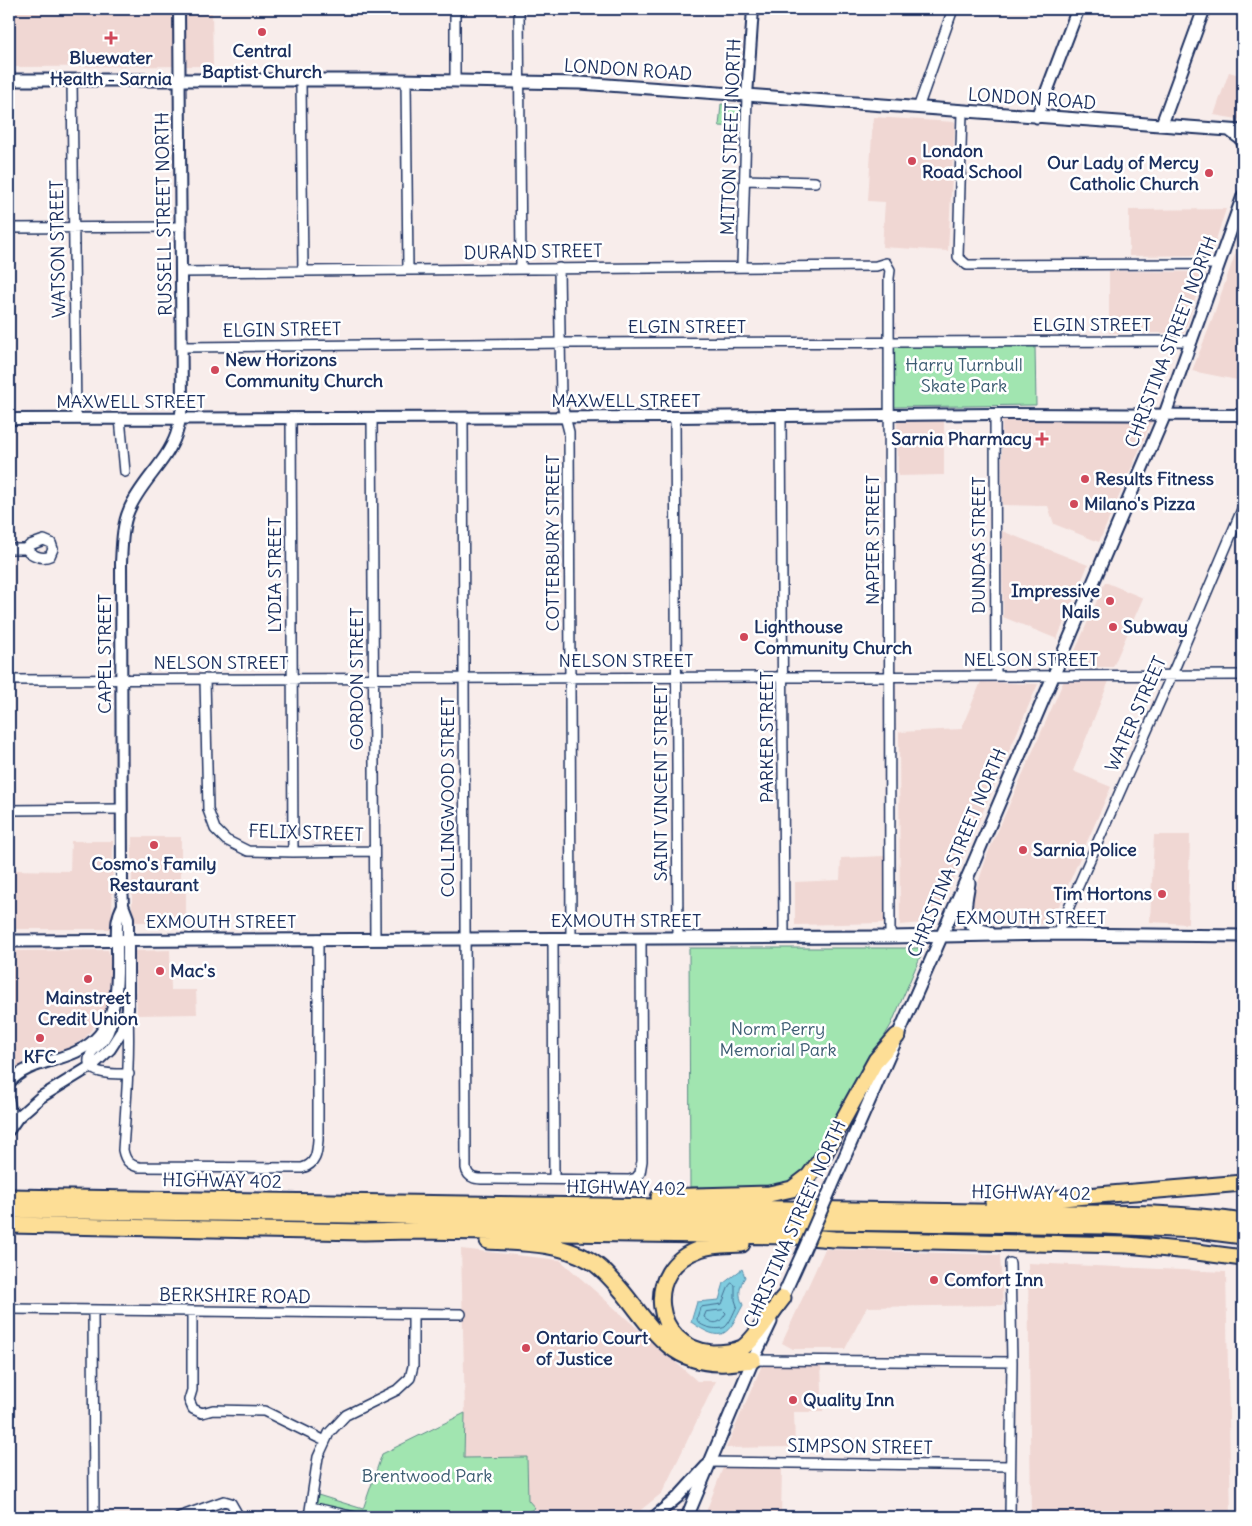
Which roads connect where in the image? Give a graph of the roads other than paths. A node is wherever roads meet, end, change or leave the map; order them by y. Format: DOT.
graph roads {
  1 [pos="178,9"];
  2 [pos="455,9"];
  3 [pos="519,9"];
  4 [pos="753,9"];
  5 [pos="953,9"];
  6 [pos="1078,9"];
  7 [pos="1204,9"];
  8 [pos="9,80"];
  9 [pos="72,80"];
  10 [pos="179,80"];
  11 [pos="406,80"];
  12 [pos="455,80"];
  13 [pos="301,81"];
  14 [pos="520,81"];
  15 [pos="747,96"];
  16 [pos="918,108"];
  17 [pos="962,112"];
  18 [pos="1037,117"];
  19 [pos="1162,124"];
  20 [pos="1229,130"];
  21 [pos="1243,131"];
  22 [pos="1243,143"];
  23 [pos="745,180"];
  24 [pos="815,182"];
  25 [pos="1243,196"];
  26 [pos="181,227"];
  27 [pos="9,228"];
  28 [pos="74,228"];
  29 [pos="886,263"];
  30 [pos="1219,264"];
  31 [pos="742,266"];
  32 [pos="559,268"];
  33 [pos="521,269"];
  34 [pos="408,270"];
  35 [pos="303,271"];
  36 [pos="181,272"];
  37 [pos="1192,341"];
  38 [pos="889,342"];
  39 [pos="560,344"];
  40 [pos="183,347"];
  41 [pos="889,414"];
  42 [pos="995,414"];
  43 [pos="1165,414"];
  44 [pos="1243,415"];
  45 [pos="781,416"];
  46 [pos="564,417"];
  47 [pos="675,417"];
  48 [pos="76,418"];
  49 [pos="120,418"];
  50 [pos="180,418"];
  51 [pos="291,418"];
  52 [pos="372,418"];
  53 [pos="463,418"];
  54 [pos="9,419"];
  55 [pos="125,472"];
  56 [pos="1243,507"];
  57 [pos="9,549"];
  58 [pos="26,549"];
  59 [pos="1052,675"];
  60 [pos="1243,675"];
  61 [pos="783,676"];
  62 [pos="889,676"];
  63 [pos="996,676"];
  64 [pos="1170,676"];
  65 [pos="570,678"];
  66 [pos="676,678"];
  67 [pos="120,679"];
  68 [pos="205,679"];
  69 [pos="292,679"];
  70 [pos="373,679"];
  71 [pos="463,679"];
  72 [pos="9,680"];
  73 [pos="121,809"];
  74 [pos="9,810"];
  75 [pos="374,851"];
  76 [pos="293,852"];
  77 [pos="971,869"];
  78 [pos="1057,934"];
  79 [pos="1004,935"];
  80 [pos="1243,936"];
  81 [pos="890,937"];
  82 [pos="941,937"];
  83 [pos="553,938"];
  84 [pos="571,938"];
  85 [pos="641,938"];
  86 [pos="678,938"];
  87 [pos="784,938"];
  88 [pos="318,939"];
  89 [pos="375,939"];
  90 [pos="464,939"];
  91 [pos="122,940"];
  92 [pos="9,941"];
  93 [pos="114,1004"];
  94 [pos="128,1010"];
  95 [pos="897,1036"];
  96 [pos="91,1066"];
  97 [pos="129,1074"];
  98 [pos="9,1083"];
  99 [pos="9,1100"];
  100 [pos="9,1130"];
  101 [pos="554,1179"];
  102 [pos="1243,1182"];
  103 [pos="9,1197"];
  104 [pos="323,1201"];
  105 [pos="770,1208"];
  106 [pos="9,1210"];
  107 [pos="9,1217"];
  108 [pos="9,1225"];
  109 [pos="364,1232"];
  110 [pos="834,1239"];
  111 [pos="1242,1241"];
  112 [pos="1010,1263"];
  113 [pos="783,1298"];
  114 [pos="9,1309"];
  115 [pos="93,1310"];
  116 [pos="192,1311"];
  117 [pos="413,1314"];
  118 [pos="461,1314"];
  119 [pos="753,1360"];
  120 [pos="1012,1362"];
  121 [pos="324,1440"];
  122 [pos="710,1462"];
  123 [pos="1010,1466"];
  124 [pos="695,1498"];
  125 [pos="311,1507"];
  126 [pos="94,1517"];
  127 [pos="179,1517"];
  128 [pos="239,1517"];
  129 [pos="309,1517"];
  130 [pos="355,1517"];
  131 [pos="654,1517"];
  132 [pos="687,1517"];
  133 [pos="694,1517"];
  134 [pos="1010,1517"];
  1 -- 10 [label="street, RUSSELL STREET NORTH"];
  2 -- 12 [label="street"];
  3 -- 14 [label="street"];
  4 -- 15 [label="street, MITTON STREET NORTH"];
  5 -- 16 [label="street"];
  6 -- 18 [label="main road"];
  7 -- 19 [label="main road"];
  8 -- 9 [label="main road, LONDON ROAD"];
  9 -- 10 [label="main road, LONDON ROAD"];
  9 -- 28 [label="street, WATSON STREET"];
  10 -- 13 [label="main road, LONDON ROAD"];
  10 -- 26 [label="street, RUSSELL STREET NORTH"];
  11 -- 12 [label="main road, LONDON ROAD"];
  11 -- 13 [label="main road, LONDON ROAD"];
  11 -- 34 [label="street"];
  12 -- 14 [label="main road, LONDON ROAD"];
  13 -- 35 [label="street"];
  14 -- 15 [label="main road, LONDON ROAD"];
  14 -- 33 [label="street"];
  15 -- 16 [label="main road, LONDON ROAD"];
  15 -- 23 [label="street, MITTON STREET NORTH"];
  16 -- 17 [label="main road, LONDON ROAD"];
  17 -- 18 [label="main road, LONDON ROAD"];
  17 -- 30 [label="street"];
  18 -- 19 [label="main road, LONDON ROAD"];
  19 -- 20 [label="main road, LONDON ROAD"];
  20 -- 21 [label="main road, LONDON ROAD"];
  20 -- 22 [label="main road"];
  23 -- 24 [label="street"];
  23 -- 31 [label="street, MITTON STREET NORTH"];
  25 -- 30 [label="main road, CHRISTINA STREET NORTH"];
  26 -- 28 [label="street"];
  26 -- 36 [label="street, RUSSELL STREET NORTH"];
  27 -- 28 [label="street"];
  28 -- 48 [label="street, WATSON STREET"];
  29 -- 31 [label="street, DURAND STREET"];
  29 -- 38 [label="street, NAPIER STREET"];
  30 -- 37 [label="main road, CHRISTINA STREET NORTH"];
  31 -- 32 [label="street, DURAND STREET"];
  32 -- 33 [label="street, DURAND STREET"];
  32 -- 39 [label="street, COTTERBURY STREET"];
  33 -- 34 [label="street, DURAND STREET"];
  34 -- 35 [label="street, DURAND STREET"];
  35 -- 36 [label="street, DURAND STREET"];
  36 -- 40 [label="street, RUSSELL STREET NORTH"];
  37 -- 38 [label="street, ELGIN STREET"];
  37 -- 43 [label="main road, CHRISTINA STREET NORTH"];
  38 -- 39 [label="street, ELGIN STREET"];
  38 -- 41 [label="street, NAPIER STREET"];
  39 -- 40 [label="street, ELGIN STREET"];
  39 -- 46 [label="street, COTTERBURY STREET"];
  40 -- 50 [label="street, RUSSELL STREET NORTH"];
  41 -- 42 [label="street, MAXWELL STREET"];
  41 -- 45 [label="street, MAXWELL STREET"];
  41 -- 62 [label="street, NAPIER STREET"];
  42 -- 43 [label="street, MAXWELL STREET"];
  42 -- 63 [label="street, DUNDAS STREET"];
  43 -- 44 [label="street, MAXWELL STREET"];
  43 -- 59 [label="main road, CHRISTINA STREET NORTH"];
  45 -- 47 [label="street, MAXWELL STREET"];
  45 -- 61 [label="street, PARKER STREET"];
  46 -- 47 [label="street, MAXWELL STREET"];
  46 -- 53 [label="street, MAXWELL STREET"];
  46 -- 65 [label="street, COTTERBURY STREET"];
  47 -- 66 [label="street, SAINT VINCENT STREET"];
  48 -- 49 [label="street, MAXWELL STREET"];
  48 -- 54 [label="street, MAXWELL STREET"];
  49 -- 50 [label="street, MAXWELL STREET"];
  49 -- 55 [label="street"];
  50 -- 51 [label="street, MAXWELL STREET"];
  50 -- 67 [label="street, CAPEL STREET"];
  51 -- 52 [label="street, MAXWELL STREET"];
  51 -- 69 [label="street, LYDIA STREET"];
  52 -- 53 [label="street, MAXWELL STREET"];
  52 -- 70 [label="street, GORDON STREET"];
  53 -- 71 [label="street, COLLINGWOOD STREET"];
  56 -- 64 [label="street, WATER STREET"];
  57 -- 58 [label="street"];
  59 -- 63 [label="street, NELSON STREET"];
  59 -- 64 [label="street, NELSON STREET"];
  59 -- 77 [label="main road, CHRISTINA STREET NORTH"];
  60 -- 64 [label="street, NELSON STREET"];
  61 -- 62 [label="street, NELSON STREET"];
  61 -- 66 [label="street, NELSON STREET"];
  61 -- 87 [label="street, PARKER STREET"];
  62 -- 63 [label="street, NELSON STREET"];
  62 -- 81 [label="street, NAPIER STREET"];
  64 -- 78 [label="street, WATER STREET"];
  65 -- 66 [label="street, NELSON STREET"];
  65 -- 71 [label="street, NELSON STREET"];
  65 -- 84 [label="street, COTTERBURY STREET"];
  66 -- 86 [label="street, SAINT VINCENT STREET"];
  67 -- 68 [label="street, NELSON STREET"];
  67 -- 72 [label="street, NELSON STREET"];
  67 -- 73 [label="street, CAPEL STREET"];
  68 -- 69 [label="street, NELSON STREET"];
  68 -- 76 [label="street, FELIX STREET"];
  69 -- 70 [label="street, NELSON STREET"];
  69 -- 76 [label="street, LYDIA STREET"];
  70 -- 71 [label="street, NELSON STREET"];
  70 -- 75 [label="street, GORDON STREET"];
  71 -- 90 [label="street, COLLINGWOOD STREET"];
  73 -- 74 [label="street"];
  73 -- 91 [label="street, CAPEL STREET"];
  75 -- 76 [label="street, FELIX STREET"];
  75 -- 89 [label="street, GORDON STREET"];
  77 -- 79 [label="main road"];
  77 -- 82 [label="main road, CHRISTINA STREET NORTH"];
  78 -- 79 [label="main road, EXMOUTH STREET"];
  78 -- 80 [label="main road, EXMOUTH STREET"];
  79 -- 82 [label="main road, EXMOUTH STREET"];
  81 -- 82 [label="main road, EXMOUTH STREET"];
  81 -- 87 [label="main road, EXMOUTH STREET"];
  82 -- 95 [label="main road, CHRISTINA STREET NORTH"];
  83 -- 84 [label="main road, EXMOUTH STREET"];
  83 -- 90 [label="main road, EXMOUTH STREET"];
  83 -- 101 [label="street"];
  84 -- 85 [label="main road, EXMOUTH STREET"];
  85 -- 86 [label="main road, EXMOUTH STREET"];
  85 -- 101 [label="street"];
  86 -- 87 [label="main road, EXMOUTH STREET"];
  88 -- 89 [label="main road, EXMOUTH STREET"];
  88 -- 91 [label="main road, EXMOUTH STREET"];
  88 -- 97 [label="street, CAPEL STREET"];
  89 -- 90 [label="main road, EXMOUTH STREET"];
  90 -- 101 [label="street, COLLINGWOOD STREET"];
  91 -- 92 [label="main road, EXMOUTH STREET"];
  91 -- 93 [label="street, CAPEL STREET"];
  91 -- 94 [label="street, CAPEL STREET"];
  93 -- 96 [label="street, CAPEL STREET"];
  93 -- 98 [label="street, CAPEL STREET"];
  94 -- 96 [label="street, CAPEL STREET"];
  94 -- 97 [label="street, CAPEL STREET"];
  95 -- 104 [label="highway"];
  95 -- 113 [label="main road, CHRISTINA STREET NORTH, bridge"];
  96 -- 97 [label="street"];
  96 -- 100 [label="street, CAPEL STREET"];
  99 -- 100 [label="street"];
  102 -- 105 [label="highway"];
  103 -- 104 [label="highway, HIGHWAY 402"];
  104 -- 105 [label="highway, HIGHWAY 402"];
  105 -- 111 [label="highway, HIGHWAY 402"];
  106 -- 111 [label="highway"];
  107 -- 111 [label="highway"];
  108 -- 109 [label="highway"];
  109 -- 110 [label="highway"];
  109 -- 119 [label="highway"];
  110 -- 111 [label="highway"];
  110 -- 113 [label="highway"];
  112 -- 120 [label="street"];
  113 -- 119 [label="main road, CHRISTINA STREET NORTH"];
  114 -- 115 [label="street, BERKSHIRE ROAD"];
  115 -- 116 [label="street, BERKSHIRE ROAD"];
  115 -- 126 [label="street"];
  116 -- 117 [label="street, BERKSHIRE ROAD"];
  116 -- 121 [label="street"];
  117 -- 118 [label="street, BERKSHIRE ROAD"];
  117 -- 121 [label="street"];
  119 -- 120 [label="street"];
  119 -- 122 [label="main road, CHRISTINA STREET NORTH"];
  120 -- 123 [label="street"];
  121 -- 125 [label="street"];
  122 -- 123 [label="street, SIMPSON STREET"];
  122 -- 124 [label="main road, CHRISTINA STREET NORTH"];
  122 -- 131 [label="street"];
  123 -- 134 [label="street"];
  124 -- 132 [label="main road, CHRISTINA STREET NORTH"];
  124 -- 133 [label="street"];
  125 -- 129 [label="street"];
  125 -- 130 [label="street"];
  127 -- 128 [label="street"];
}
